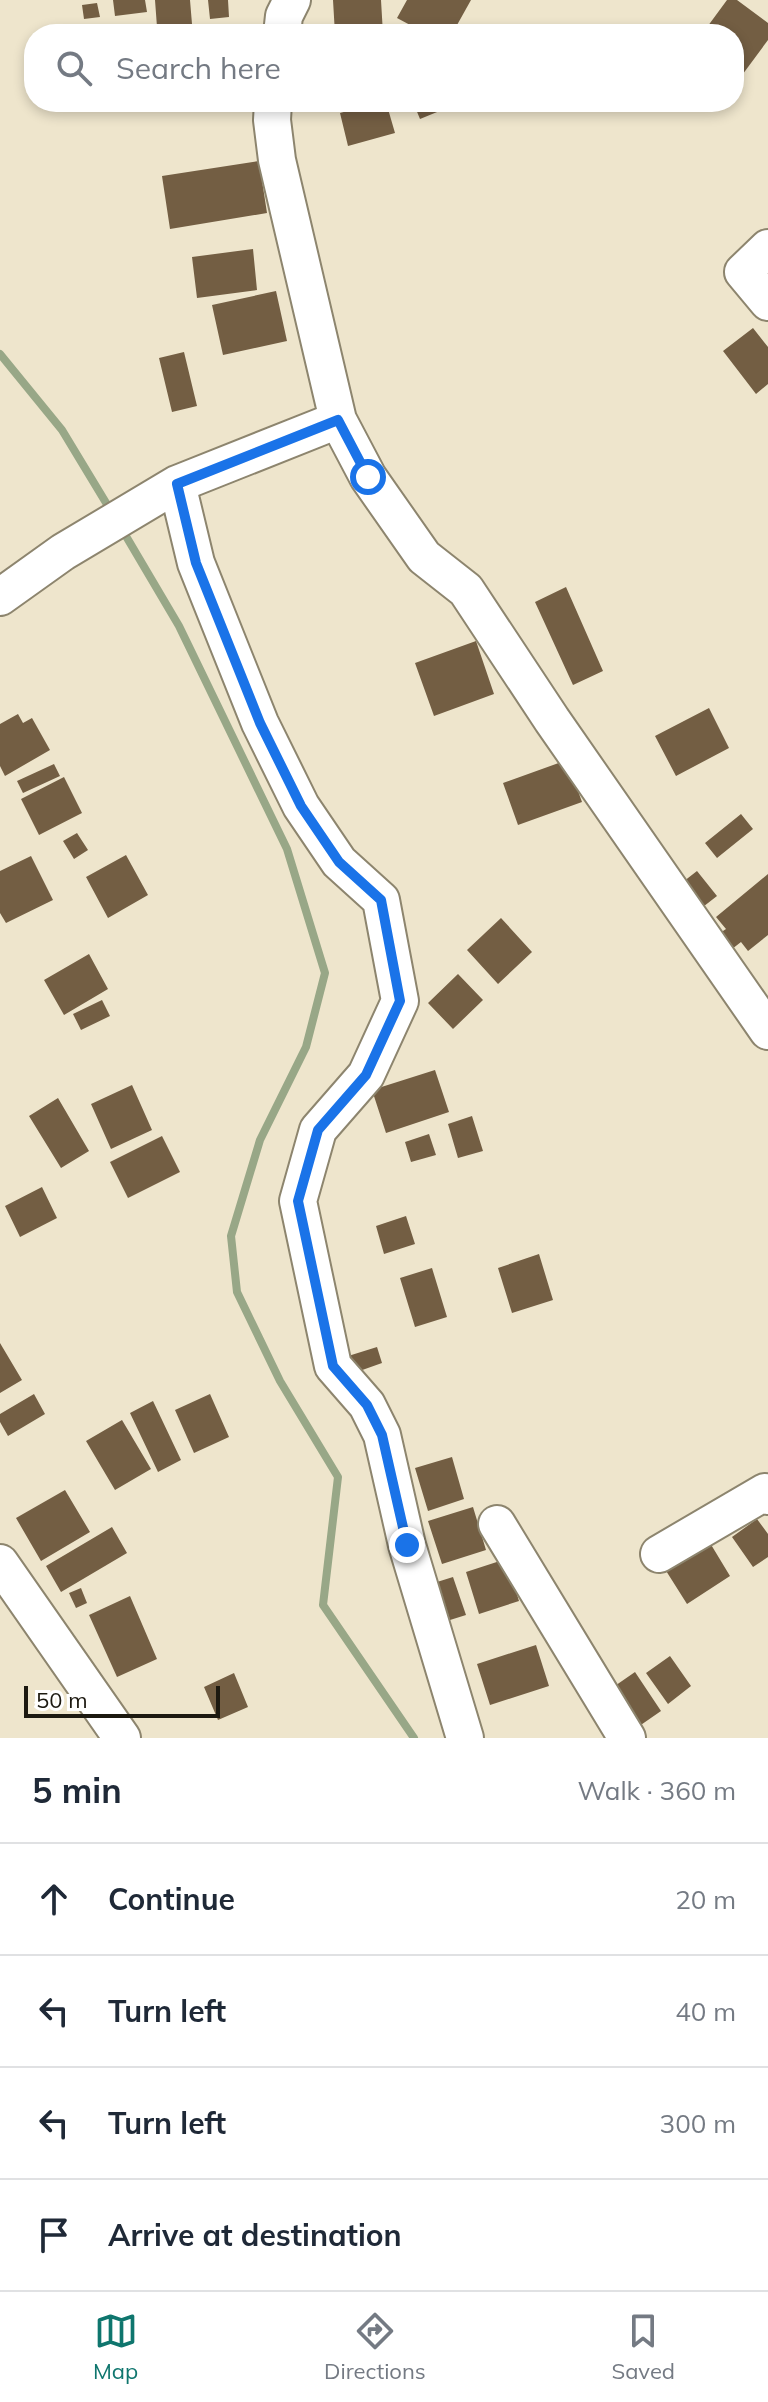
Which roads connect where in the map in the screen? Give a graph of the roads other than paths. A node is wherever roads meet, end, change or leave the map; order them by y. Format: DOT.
graph roads {
  1 [pos="292,0"];
  2 [pos="283,24"];
  3 [pos="272,112"];
  4 [pos="768,248"];
  5 [pos="768,302"];
  6 [pos="338,420"];
  7 [pos="177,484"];
  8 [pos="0,595"];
  9 [pos="768,1031"];
  10 [pos="768,1496"];
  11 [pos="497,1524"];
  12 [pos="659,1554"];
  13 [pos="0,1563"];
  14 [pos="122,1738"];
  15 [pos="465,1738"];
  16 [pos="627,1738"];
  1 -- 2 [label="street"];
  3 -- 6 [label="street"];
  4 -- 5 [label="street"];
  6 -- 7 [label="street"];
  6 -- 9 [label="street"];
  7 -- 8 [label="street"];
  7 -- 15 [label="street"];
  10 -- 12 [label="street"];
  11 -- 16 [label="street"];
  13 -- 14 [label="street"];
}
